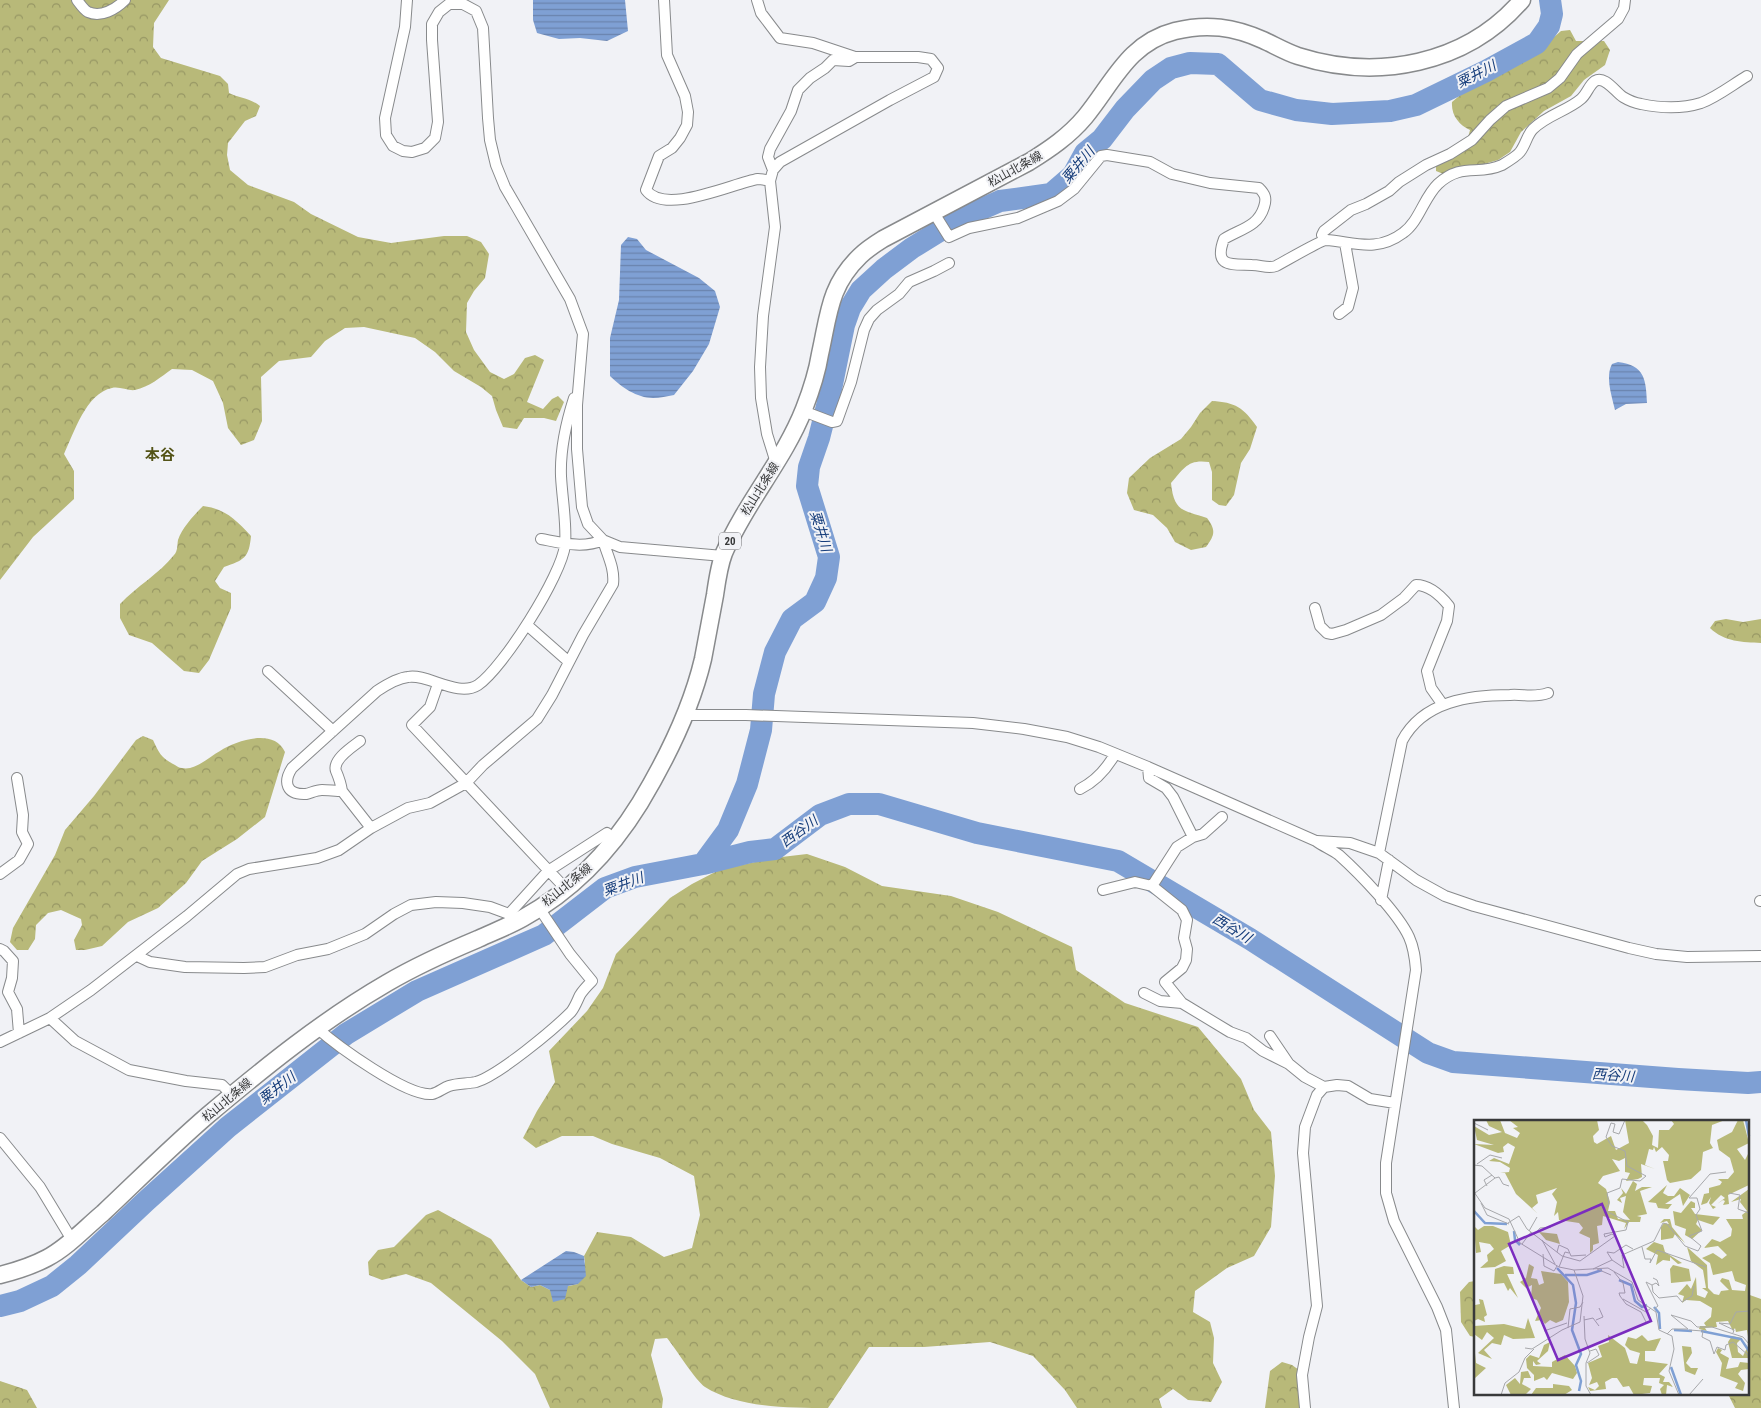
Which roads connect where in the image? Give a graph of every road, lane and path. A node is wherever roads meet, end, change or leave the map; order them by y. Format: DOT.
graph roads {
  1 [pos="77,0"];
  2 [pos="125,0"];
  3 [pos="407,0"];
  4 [pos="664,0"];
  5 [pos="757,0"];
  6 [pos="1521,0"];
  7 [pos="1625,0"];
  8 [pos="855,57"];
  9 [pos="1747,76"];
  10 [pos="773,170"];
  11 [pos="770,181"];
  12 [pos="937,218"];
  13 [pos="1325,239"];
  14 [pos="1345,243"];
  15 [pos="949,263"];
  16 [pos="1339,314"];
  17 [pos="578,393"];
  18 [pos="809,413"];
  19 [pos="578,455"];
  20 [pos="561,456"];
  21 [pos="776,463"];
  22 [pos="541,539"];
  23 [pos="604,540"];
  24 [pos="565,544"];
  25 [pos="723,556"];
  26 [pos="1315,608"];
  27 [pos="527,625"];
  28 [pos="569,662"];
  29 [pos="268,671"];
  30 [pos="438,684"];
  31 [pos="1548,693"];
  32 [pos="1443,705"];
  33 [pos="686,714"];
  34 [pos="333,731"];
  35 [pos="360,740"];
  36 [pos="1115,754"];
  37 [pos="1148,767"];
  38 [pos="18,778"];
  39 [pos="466,783"];
  40 [pos="1080,789"];
  41 [pos="342,791"];
  42 [pos="1222,817"];
  43 [pos="372,828"];
  44 [pos="1193,837"];
  45 [pos="615,840"];
  46 [pos="1316,841"];
  47 [pos="1379,853"];
  48 [pos="1389,860"];
  49 [pos="548,871"];
  50 [pos="0,874"];
  51 [pos="1155,882"];
  52 [pos="566,889"];
  53 [pos="1103,890"];
  54 [pos="1381,900"];
  55 [pos="542,912"];
  56 [pos="511,918"];
  57 [pos="0,949"];
  58 [pos="137,956"];
  59 [pos="1761,956"];
  60 [pos="1144,993"];
  61 [pos="1182,1003"];
  62 [pos="50,1018"];
  63 [pos="322,1031"];
  64 [pos="19,1033"];
  65 [pos="1270,1036"];
  66 [pos="0,1042"];
  67 [pos="1289,1064"];
  68 [pos="1324,1086"];
  69 [pos="232,1095"];
  70 [pos="1396,1103"];
  71 [pos="0,1138"];
  72 [pos="72,1240"];
  73 [pos="0,1275"];
  74 [pos="1306,1408"];
  75 [pos="1454,1408"];
  1 -- 2 [label="street"];
  3 -- 17 [label="street"];
  4 -- 11 [label="street"];
  5 -- 8 [label="street"];
  6 -- 12 [label="main road, 松山北条線 / 20"];
  7 -- 13 [label="street"];
  8 -- 10 [label="street"];
  8 -- 10 [label="street"];
  9 -- 14 [label="street"];
  10 -- 11 [label="street"];
  11 -- 21 [label="street"];
  12 -- 13 [label="street"];
  12 -- 18 [label="main road, 松山北条線 / 20"];
  13 -- 14 [label="street"];
  14 -- 16 [label="street"];
  15 -- 18 [label="street"];
  17 -- 19 [label="street"];
  17 -- 20 [label="street"];
  18 -- 21 [label="main road, 松山北条線 / 20"];
  19 -- 20 [label="street"];
  19 -- 23 [label="street"];
  20 -- 24 [label="street"];
  21 -- 25 [label="main road, 松山北条線 / 20"];
  22 -- 24 [label="street"];
  23 -- 24 [label="street"];
  23 -- 25 [label="street"];
  23 -- 28 [label="street"];
  24 -- 27 [label="street"];
  25 -- 33 [label="main road, 松山北条線 / 20"];
  26 -- 32 [label="street"];
  27 -- 28 [label="street"];
  27 -- 30 [label="street"];
  28 -- 39 [label="street"];
  29 -- 34 [label="street"];
  30 -- 34 [label="street"];
  30 -- 39 [label="street"];
  31 -- 32 [label="street"];
  32 -- 47 [label="street"];
  33 -- 36 [label="street"];
  33 -- 45 [label="main road, 松山北条線 / 20"];
  34 -- 41 [label="street"];
  35 -- 41 [label="street"];
  36 -- 37 [label="street"];
  36 -- 40 [label="street"];
  37 -- 44 [label="street"];
  37 -- 46 [label="street"];
  38 -- 50 [label="street"];
  39 -- 43 [label="street"];
  39 -- 49 [label="street"];
  41 -- 43 [label="street"];
  42 -- 44 [label="street"];
  43 -- 58 [label="street"];
  44 -- 51 [label="street"];
  45 -- 49 [label="street"];
  45 -- 52 [label="main road, 松山北条線 / 20"];
  46 -- 47 [label="street"];
  46 -- 54 [label="street"];
  47 -- 48 [label="street"];
  48 -- 54 [label="street"];
  48 -- 59 [label="street"];
  49 -- 52 [label="street"];
  49 -- 56 [label="street"];
  51 -- 53 [label="street"];
  51 -- 61 [label="street"];
  52 -- 55 [label="main road, 松山北条線 / 20"];
  54 -- 70 [label="street"];
  55 -- 56 [label="main road, 松山北条線 / 20"];
  55 -- 63 [label="street"];
  56 -- 58 [label="street"];
  56 -- 63 [label="main road, 松山北条線 / 20"];
  57 -- 64 [label="street"];
  58 -- 62 [label="street"];
  60 -- 61 [label="street"];
  61 -- 67 [label="street"];
  62 -- 64 [label="street"];
  62 -- 69 [label="street"];
  63 -- 69 [label="main road, 松山北条線 / 20"];
  64 -- 66 [label="street"];
  65 -- 67 [label="street"];
  67 -- 68 [label="street"];
  68 -- 70 [label="street"];
  68 -- 74 [label="street"];
  69 -- 72 [label="main road, 松山北条線 / 20"];
  70 -- 75 [label="street"];
  71 -- 72 [label="street"];
  72 -- 73 [label="main road, 松山北条線 / 20"];
}
